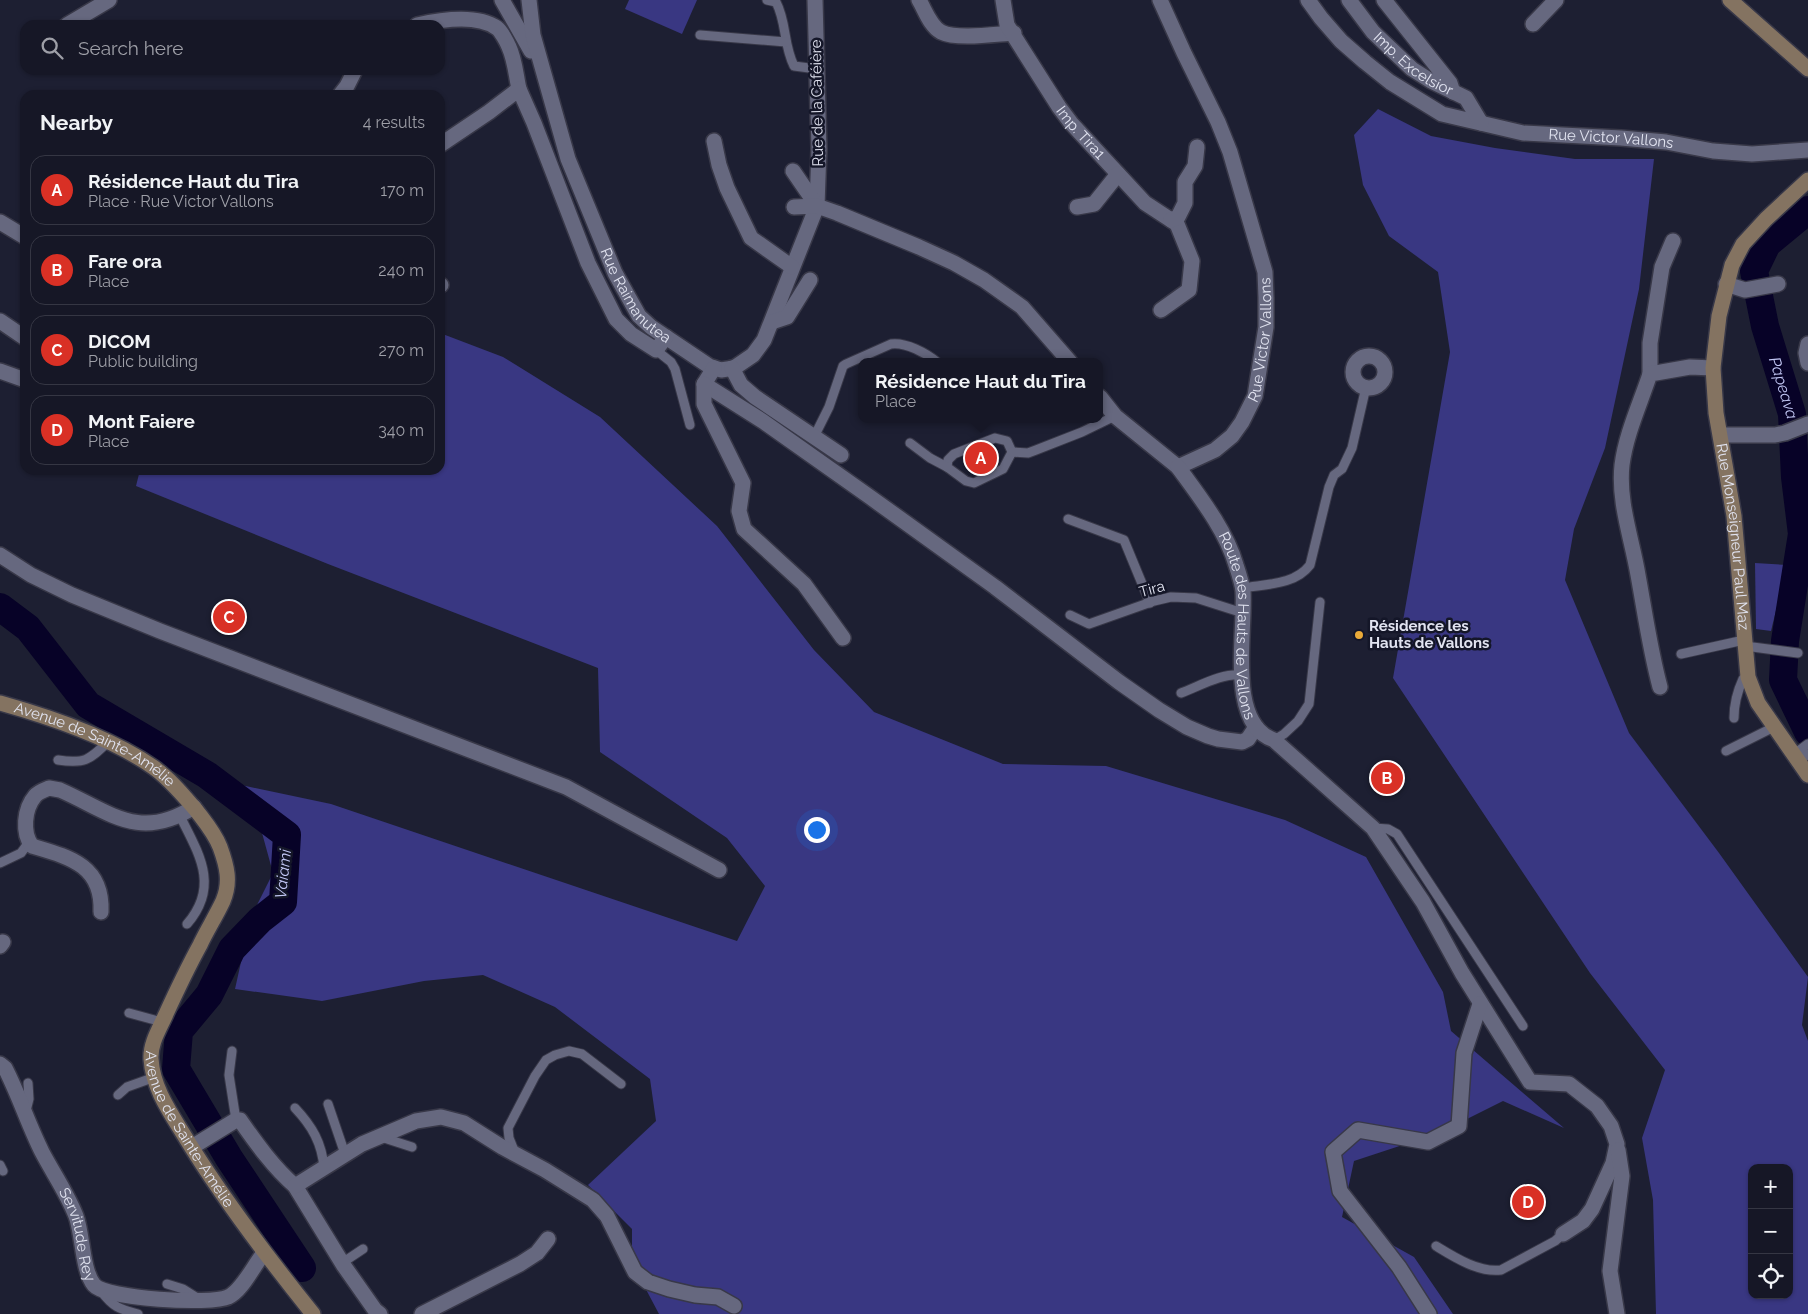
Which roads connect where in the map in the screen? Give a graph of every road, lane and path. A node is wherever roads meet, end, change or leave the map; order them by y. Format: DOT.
graph roads {
  1 [pos="109,0"];
  2 [pos="502,0"];
  3 [pos="528,0"];
  4 [pos="767,0"];
  5 [pos="815,0"];
  6 [pos="919,0"];
  7 [pos="1003,0"];
  8 [pos="1160,0"];
  9 [pos="1308,0"];
  10 [pos="1350,0"];
  11 [pos="1384,0"];
  12 [pos="1556,0"];
  13 [pos="1730,0"];
  14 [pos="75,20"];
  15 [pos="445,20"];
  16 [pos="1533,24"];
  17 [pos="1014,33"];
  18 [pos="700,35"];
  19 [pos="786,42"];
  20 [pos="539,58"];
  21 [pos="817,69"];
  22 [pos="1808,69"];
  23 [pos="352,75"];
  24 [pos="519,89"];
  25 [pos="344,90"];
  26 [pos="1453,92"];
  27 [pos="1481,123"];
  28 [pos="445,141"];
  29 [pos="714,141"];
  30 [pos="1197,147"];
  31 [pos="1808,150"];
  32 [pos="794,170"];
  33 [pos="1118,174"];
  34 [pos="1808,180"];
  35 [pos="817,206"];
  36 [pos="794,207"];
  37 [pos="1077,207"];
  38 [pos="1168,218"];
  39 [pos="0,222"];
  40 [pos="20,234"];
  41 [pos="1673,241"];
  42 [pos="792,267"];
  43 [pos="810,280"];
  44 [pos="1726,284"];
  45 [pos="1764,287"];
  46 [pos="1160,310"];
  47 [pos="0,321"];
  48 [pos="772,322"];
  49 [pos="20,335"];
  50 [pos="666,337"];
  51 [pos="1808,344"];
  52 [pos="656,350"];
  53 [pos="861,358"];
  54 [pos="930,358"];
  55 [pos="1067,358"];
  56 [pos="858,359"];
  57 [pos="1808,363"];
  58 [pos="714,368"];
  59 [pos="732,368"];
  60 [pos="1713,368"];
  61 [pos="0,370"];
  62 [pos="1650,374"];
  63 [pos="20,378"];
  64 [pos="704,384"];
  65 [pos="1366,387"];
  66 [pos="1103,401"];
  67 [pos="1115,416"];
  68 [pos="1103,422"];
  69 [pos="1101,423"];
  70 [pos="690,425"];
  71 [pos="1804,426"];
  72 [pos="1721,435"];
  73 [pos="814,437"];
  74 [pos="910,443"];
  75 [pos="1012,452"];
  76 [pos="841,456"];
  77 [pos="947,467"];
  78 [pos="1178,467"];
  79 [pos="1068,519"];
  80 [pos="0,555"];
  81 [pos="1242,588"];
  82 [pos="1320,602"];
  83 [pos="1150,603"];
  84 [pos="1243,613"];
  85 [pos="1070,614"];
  86 [pos="843,638"];
  87 [pos="1745,643"];
  88 [pos="1798,653"];
  89 [pos="1681,654"];
  90 [pos="1242,675"];
  91 [pos="1748,677"];
  92 [pos="1660,687"];
  93 [pos="1181,693"];
  94 [pos="0,703"];
  95 [pos="1734,718"];
  96 [pos="1256,727"];
  97 [pos="1774,727"];
  98 [pos="1274,740"];
  99 [pos="108,742"];
  100 [pos="1808,744"];
  101 [pos="1726,751"];
  102 [pos="1800,757"];
  103 [pos="58,760"];
  104 [pos="1808,775"];
  105 [pos="194,807"];
  106 [pos="180,816"];
  107 [pos="1373,828"];
  108 [pos="28,842"];
  109 [pos="0,863"];
  110 [pos="719,870"];
  111 [pos="101,912"];
  112 [pos="187,924"];
  113 [pos="1480,1004"];
  114 [pos="129,1014"];
  115 [pos="162,1022"];
  116 [pos="1523,1026"];
  117 [pos="232,1050"];
  118 [pos="0,1052"];
  119 [pos="3,1066"];
  120 [pos="154,1077"];
  121 [pos="28,1083"];
  122 [pos="621,1084"];
  123 [pos="118,1095"];
  124 [pos="328,1104"];
  125 [pos="296,1108"];
  126 [pos="23,1109"];
  127 [pos="232,1123"];
  128 [pos="378,1136"];
  129 [pos="198,1144"];
  130 [pos="1617,1144"];
  131 [pos="412,1147"];
  132 [pos="515,1153"];
  133 [pos="345,1154"];
  134 [pos="324,1168"];
  135 [pos="296,1186"];
  136 [pos="1563,1234"];
  137 [pos="548,1239"];
  138 [pos="1436,1246"];
  139 [pos="363,1249"];
  140 [pos="264,1253"];
  141 [pos="342,1263"];
  142 [pos="167,1284"];
  143 [pos="101,1291"];
  144 [pos="202,1301"];
  145 [pos="734,1306"];
  146 [pos="138,1314"];
  147 [pos="313,1314"];
  148 [pos="380,1314"];
  149 [pos="422,1314"];
  150 [pos="1429,1314"];
  151 [pos="1617,1314"];
  1 -- 14 [label="street"];
  2 -- 20 [label="street"];
  3 -- 20 [label="street, Rue Raimanutea"];
  4 -- 19 [label="lane"];
  5 -- 21 [label="street, Rue de la Caféière"];
  6 -- 17 [label="street"];
  7 -- 17 [label="street, Imp. Tira1"];
  8 -- 78 [label="street, Rue Victor Vallons"];
  9 -- 27 [label="street, Rue Victor Vallons"];
  10 -- 26 [label="street, Imp. Excelsior"];
  11 -- 26 [label="street"];
  12 -- 16 [label="street"];
  13 -- 22 [label="street"];
  15 -- 24 [label="street"];
  17 -- 33 [label="street, Imp. Tira1"];
  18 -- 19 [label="lane"];
  19 -- 21 [label="lane"];
  20 -- 50 [label="street, Rue Raimanutea"];
  21 -- 35 [label="street, Rue de la Caféière"];
  23 -- 25 [label="street"];
  24 -- 28 [label="street"];
  24 -- 52 [label="street"];
  26 -- 27 [label="street, Imp. Excelsior"];
  27 -- 31 [label="street, Rue Victor Vallons"];
  29 -- 42 [label="street"];
  30 -- 38 [label="street"];
  32 -- 35 [label="street"];
  33 -- 37 [label="street"];
  33 -- 38 [label="street, Imp. Tira1"];
  34 -- 44 [label="street, Rue Monseigneur Paul Maz"];
  35 -- 36 [label="street"];
  35 -- 42 [label="street"];
  35 -- 55 [label="street"];
  38 -- 46 [label="street"];
  39 -- 40 [label="street"];
  41 -- 62 [label="street"];
  42 -- 48 [label="street"];
  43 -- 48 [label="street"];
  44 -- 45 [label="street"];
  44 -- 60 [label="street, Rue Monseigneur Paul Maz"];
  47 -- 49 [label="street"];
  48 -- 59 [label="street"];
  50 -- 52 [label="street"];
  50 -- 58 [label="street, Rue Raimanutea"];
  51 -- 57 [label="street"];
  52 -- 70 [label="lane"];
  53 -- 54 [label="lane"];
  56 -- 73 [label="lane"];
  58 -- 59 [label="street"];
  58 -- 64 [label="street"];
  59 -- 73 [label="street"];
  60 -- 62 [label="street"];
  60 -- 72 [label="street, Rue Monseigneur Paul Maz"];
  61 -- 63 [label="street"];
  62 -- 92 [label="street"];
  64 -- 86 [label="street"];
  64 -- 96 [label="street"];
  65 -- 81 [label="lane"];
  66 -- 67 [label="street"];
  67 -- 68 [label="lane"];
  67 -- 78 [label="street"];
  69 -- 75 [label="lane"];
  71 -- 72 [label="street"];
  72 -- 87 [label="street, Rue Monseigneur Paul Maz"];
  73 -- 76 [label="street"];
  74 -- 77 [label="lane"];
  75 -- 77 [label="lane"];
  75 -- 77 [label="lane"];
  78 -- 81 [label="street, Route des Hauts de Vallons"];
  79 -- 83 [label="lane"];
  80 -- 110 [label="street"];
  81 -- 84 [label="street, Route des Hauts de Vallons"];
  82 -- 98 [label="lane"];
  83 -- 84 [label="lane, Tira"];
  83 -- 85 [label="lane, Tira"];
  84 -- 90 [label="street, Route des Hauts de Vallons"];
  87 -- 88 [label="lane"];
  87 -- 89 [label="lane"];
  87 -- 91 [label="street, Rue Monseigneur Paul Maz"];
  90 -- 93 [label="lane"];
  90 -- 96 [label="street, Route des Hauts de Vallons"];
  91 -- 95 [label="lane"];
  91 -- 97 [label="street, Rue Monseigneur Paul Maz"];
  94 -- 99 [label="street, Avenue de Sainte-Amélie"];
  96 -- 98 [label="street, Route des Hauts de Vallons"];
  97 -- 101 [label="lane"];
  97 -- 102 [label="street, Rue Monseigneur Paul Maz"];
  98 -- 107 [label="street, Route des Hauts de Vallons"];
  99 -- 103 [label="lane"];
  99 -- 105 [label="street, Avenue de Sainte-Amélie"];
  100 -- 102 [label="lane"];
  102 -- 104 [label="street, Rue Monseigneur Paul Maz"];
  105 -- 106 [label="street"];
  105 -- 115 [label="street, Avenue de Sainte-Amélie"];
  106 -- 108 [label="street"];
  106 -- 112 [label="lane"];
  107 -- 113 [label="street, Route des Hauts de Vallons"];
  107 -- 116 [label="lane"];
  108 -- 109 [label="lane"];
  108 -- 111 [label="street"];
  113 -- 130 [label="street, Route des Hauts de Vallons"];
  113 -- 150 [label="street"];
  114 -- 115 [label="lane"];
  115 -- 120 [label="street, Avenue de Sainte-Amélie"];
  117 -- 127 [label="lane"];
  118 -- 119 [label="street, Servitude Rey"];
  119 -- 126 [label="street, Servitude Rey"];
  120 -- 123 [label="lane"];
  120 -- 129 [label="street, Avenue de Sainte-Amélie"];
  121 -- 126 [label="lane"];
  122 -- 132 [label="lane"];
  124 -- 133 [label="lane"];
  125 -- 134 [label="lane"];
  126 -- 143 [label="street, Servitude Rey"];
  127 -- 129 [label="street"];
  127 -- 135 [label="street"];
  128 -- 131 [label="lane"];
  128 -- 132 [label="street"];
  128 -- 133 [label="street"];
  129 -- 140 [label="street, Avenue de Sainte-Amélie"];
  130 -- 136 [label="street"];
  130 -- 151 [label="street"];
  132 -- 145 [label="street"];
  133 -- 134 [label="street"];
  134 -- 135 [label="street"];
  135 -- 141 [label="street"];
  136 -- 138 [label="lane"];
  137 -- 149 [label="street"];
  139 -- 141 [label="lane"];
  140 -- 144 [label="street, Servitude Rey"];
  140 -- 147 [label="street, Avenue de Sainte-Amélie"];
  141 -- 148 [label="street"];
  142 -- 144 [label="lane"];
  143 -- 144 [label="street, Servitude Rey"];
  143 -- 146 [label="lane"];
}
